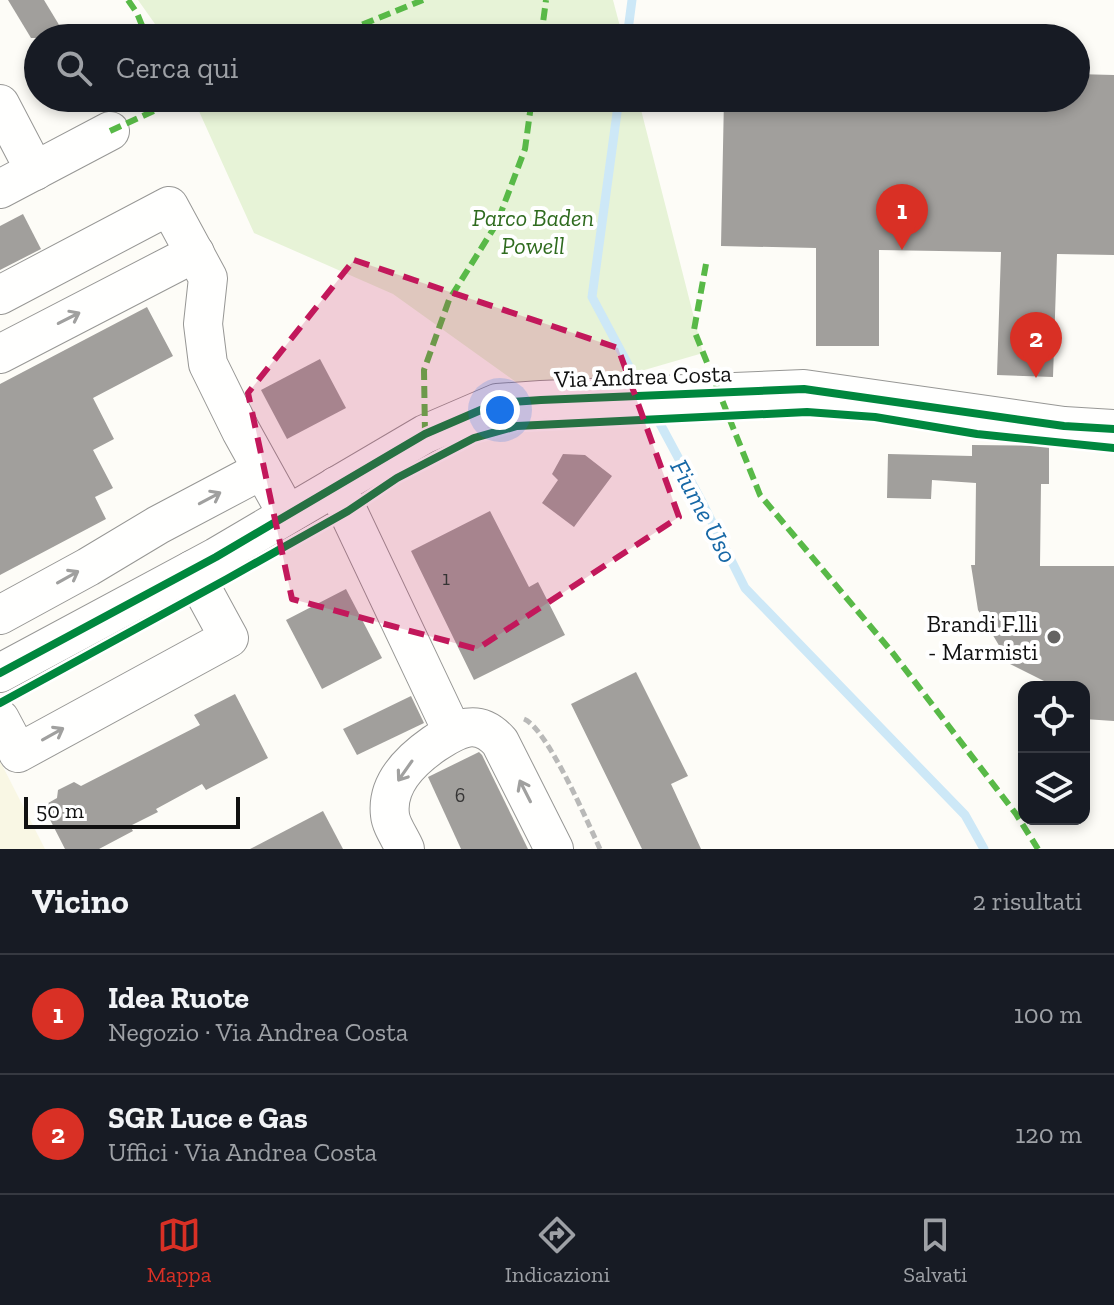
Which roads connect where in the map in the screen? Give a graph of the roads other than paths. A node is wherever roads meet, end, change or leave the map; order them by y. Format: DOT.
graph roads {
  1 [pos="0,104"];
  2 [pos="110,131"];
  3 [pos="35,171"];
  4 [pos="0,189"];
  5 [pos="195,253"];
  6 [pos="0,295"];
  7 [pos="0,354"];
  8 [pos="1114,429"];
  9 [pos="262,470"];
  10 [pos="336,486"];
  11 [pos="287,514"];
  12 [pos="192,570"];
  13 [pos="0,615"];
  14 [pos="0,673"];
  15 [pos="0,719"];
  16 [pos="452,731"];
  17 [pos="405,849"];
  18 [pos="554,849"];
  1 -- 3 [label="street"];
  2 -- 3 [label="street"];
  3 -- 4 [label="street"];
  5 -- 6 [label="street"];
  7 -- 5 [label="street, one-way"];
  5 -- 9 [label="street"];
  8 -- 10 [label="street, Via Andrea Costa"];
  9 -- 11 [label="street"];
  13 -- 9 [label="street, one-way"];
  10 -- 11 [label="street, Via Andrea Costa"];
  10 -- 16 [label="street"];
  11 -- 12 [label="street, Via Andrea Costa"];
  12 -- 14 [label="street, Via Andrea Costa"];
  15 -- 12 [label="street, one-way"];
  16 -- 17 [label="street, one-way"];
  18 -- 16 [label="street, one-way"];
}
